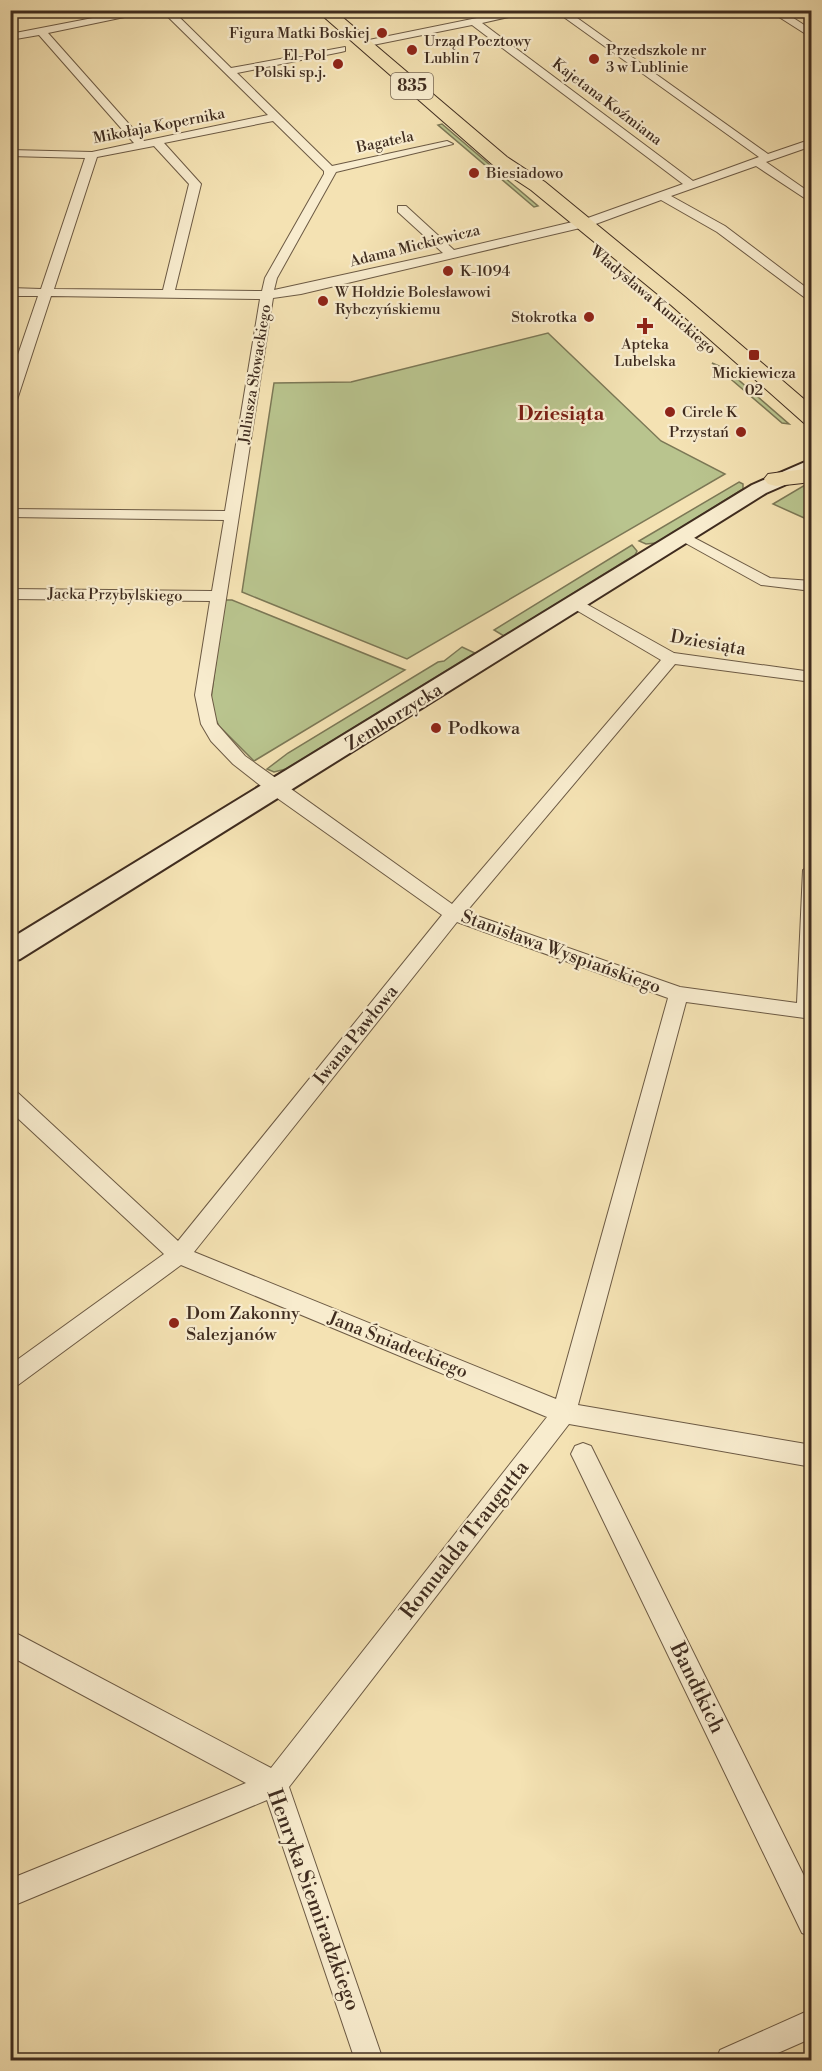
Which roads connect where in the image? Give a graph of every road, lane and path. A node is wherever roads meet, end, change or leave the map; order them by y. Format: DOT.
graph roads {
  1 [pos="153,10"];
  2 [pos="166,10"];
  3 [pos="324,10"];
  4 [pos="466,10"];
  5 [pos="534,10"];
  6 [pos="560,10"];
  7 [pos="773,10"];
  8 [pos="477,22"];
  9 [pos="41,31"];
  10 [pos="812,35"];
  11 [pos="10,37"];
  12 [pos="363,44"];
  13 [pos="341,49"];
  14 [pos="230,72"];
  15 [pos="276,117"];
  16 [pos="157,142"];
  17 [pos="812,142"];
  18 [pos="447,144"];
  19 [pos="142,145"];
  20 [pos="10,153"];
  21 [pos="92,155"];
  22 [pos="762,160"];
  23 [pos="330,170"];
  24 [pos="692,184"];
  25 [pos="662,195"];
  26 [pos="812,200"];
  27 [pos="402,209"];
  28 [pos="575,225"];
  29 [pos="451,254"];
  30 [pos="10,292"];
  31 [pos="46,293"];
  32 [pos="168,295"];
  33 [pos="267,295"];
  34 [pos="812,299"];
  35 [pos="10,400"];
  36 [pos="812,418"];
  37 [pos="812,432"];
  38 [pos="812,449"];
  39 [pos="812,465"];
  40 [pos="812,475"];
  41 [pos="776,479"];
  42 [pos="10,513"];
  43 [pos="232,516"];
  44 [pos="685,537"];
  45 [pos="812,586"];
  46 [pos="10,594"];
  47 [pos="219,596"];
  48 [pos="576,604"];
  49 [pos="671,658"];
  50 [pos="812,677"];
  51 [pos="276,789"];
  52 [pos="812,870"];
  53 [pos="453,914"];
  54 [pos="10,952"];
  55 [pos="679,994"];
  56 [pos="808,1012"];
  57 [pos="10,1098"];
  58 [pos="179,1255"];
  59 [pos="10,1378"];
  60 [pos="564,1413"];
  61 [pos="583,1454"];
  62 [pos="812,1456"];
  63 [pos="10,1642"];
  64 [pos="275,1784"];
  65 [pos="10,1893"];
  66 [pos="812,1923"];
  67 [pos="812,2023"];
  68 [pos="369,2061"];
  69 [pos="730,2061"];
  1 -- 9 [label="street"];
  2 -- 14 [label="street"];
  3 -- 12 [label="main road, Władysława Kunickiego / 835"];
  4 -- 8 [label="street, Kajetana Koźmiana"];
  5 -- 8 [label="street"];
  6 -- 22 [label="street"];
  7 -- 10 [label="street"];
  8 -- 12 [label="street"];
  8 -- 24 [label="street, Kajetana Koźmiana"];
  9 -- 11 [label="street"];
  9 -- 19 [label="street"];
  12 -- 28 [label="main road, Władysława Kunickiego / 835"];
  13 -- 14 [label="street"];
  14 -- 15 [label="street"];
  15 -- 16 [label="street, Mikołaja Kopernika"];
  15 -- 23 [label="street"];
  16 -- 19 [label="street, Mikołaja Kopernika"];
  16 -- 32 [label="street"];
  17 -- 22 [label="street, Adama Mickiewicza"];
  18 -- 23 [label="street, Bagatela"];
  19 -- 21 [label="street, Mikołaja Kopernika"];
  20 -- 21 [label="street, Mikołaja Kopernika"];
  21 -- 31 [label="street"];
  22 -- 24 [label="street, Adama Mickiewicza"];
  22 -- 26 [label="street"];
  23 -- 33 [label="street, Juliusza Słowackiego"];
  24 -- 25 [label="street, Adama Mickiewicza"];
  25 -- 28 [label="street, Adama Mickiewicza"];
  25 -- 34 [label="street"];
  27 -- 29 [label="street"];
  28 -- 29 [label="street, Adama Mickiewicza"];
  28 -- 36 [label="main road, Władysława Kunickiego / 835"];
  28 -- 37 [label="main road, Władysława Kunickiego / 835"];
  29 -- 33 [label="street, Adama Mickiewicza"];
  30 -- 31 [label="street, Adama Mickiewicza"];
  31 -- 32 [label="street, Adama Mickiewicza"];
  31 -- 35 [label="street"];
  32 -- 33 [label="street, Adama Mickiewicza"];
  33 -- 43 [label="street, Juliusza Słowackiego"];
  38 -- 41 [label="street, Zemborzycka"];
  39 -- 41 [label="street, Zemborzycka"];
  40 -- 41 [label="main road"];
  41 -- 44 [label="street, Zemborzycka"];
  42 -- 43 [label="street"];
  43 -- 47 [label="street, Juliusza Słowackiego"];
  44 -- 45 [label="street"];
  44 -- 48 [label="street, Zemborzycka"];
  46 -- 47 [label="street, Jacka Przybylskiego"];
  47 -- 51 [label="street, Juliusza Słowackiego"];
  48 -- 49 [label="street, Dziesiąta"];
  48 -- 51 [label="street, Zemborzycka"];
  49 -- 50 [label="street, Dziesiąta"];
  49 -- 53 [label="street, Iwana Pawłowa"];
  51 -- 53 [label="street, Stanisława Wyspiańskiego"];
  51 -- 54 [label="street, Zemborzycka"];
  52 -- 56 [label="street"];
  53 -- 55 [label="street, Stanisława Wyspiańskiego"];
  53 -- 58 [label="street, Iwana Pawłowa"];
  55 -- 56 [label="street, Stanisława Wyspiańskiego"];
  55 -- 60 [label="street, Romualda Traugutta"];
  57 -- 58 [label="street, Jana Śniadeckiego"];
  58 -- 59 [label="street, Iwana Pawłowa"];
  58 -- 60 [label="street, Jana Śniadeckiego"];
  60 -- 62 [label="street, Jana Śniadeckiego"];
  60 -- 64 [label="street, Romualda Traugutta"];
  61 -- 66 [label="street, Bandtkich"];
  63 -- 64 [label="street, Henryka Siemiradzkiego"];
  64 -- 65 [label="street, Romualda Traugutta"];
  64 -- 68 [label="street, Henryka Siemiradzkiego"];
  67 -- 69 [label="street"];
}
